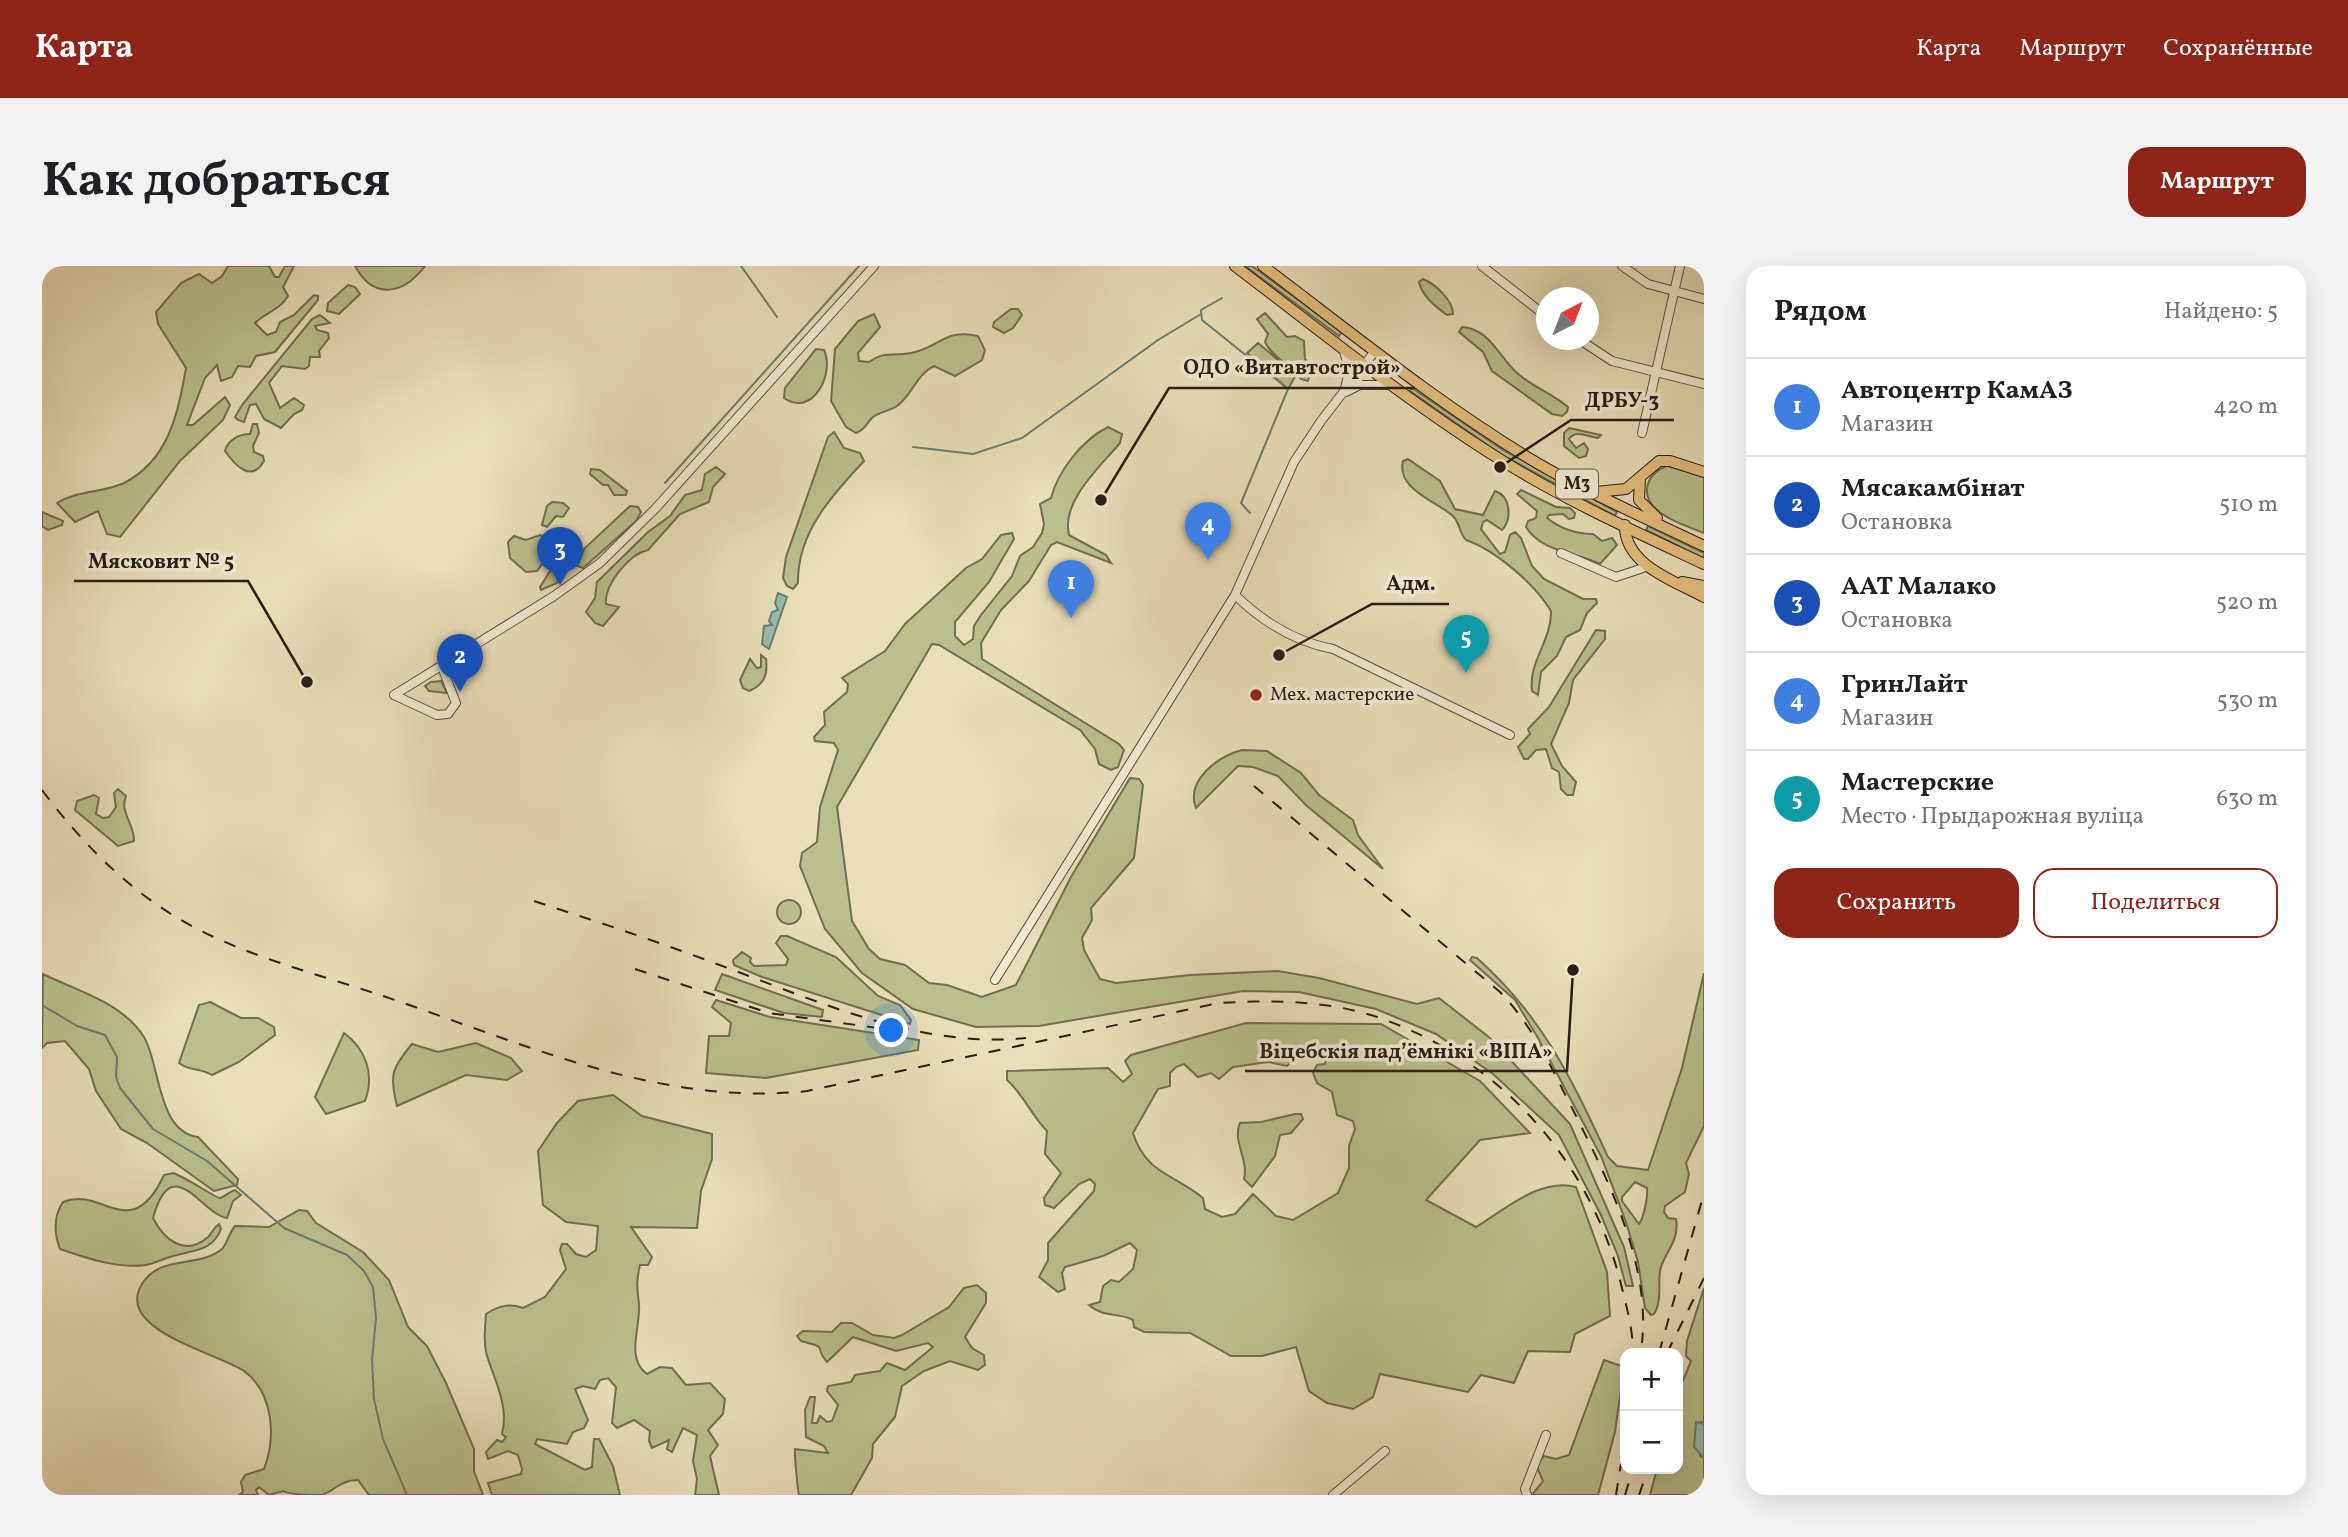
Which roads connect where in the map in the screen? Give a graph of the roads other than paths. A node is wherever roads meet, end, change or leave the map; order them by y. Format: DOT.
graph roads {
  1 [pos="874,266"];
  2 [pos="1235,266"];
  3 [pos="1263,266"];
  4 [pos="1482,266"];
  5 [pos="1622,266"];
  6 [pos="1680,266"];
  7 [pos="1673,293"];
  8 [pos="1704,299"];
  9 [pos="1536,308"];
  10 [pos="1342,348"];
  11 [pos="1595,350"];
  12 [pos="1375,351"];
  13 [pos="1365,364"];
  14 [pos="1656,372"];
  15 [pos="1704,384"];
  16 [pos="1393,385"];
  17 [pos="1343,393"];
  18 [pos="1642,433"];
  19 [pos="1704,472"];
  20 [pos="1641,476"];
  21 [pos="1592,492"];
  22 [pos="1632,511"];
  23 [pos="1625,525"];
  24 [pos="1674,531"];
  25 [pos="1704,546"];
  26 [pos="1561,553"];
  27 [pos="1704,564"];
  28 [pos="1646,567"];
  29 [pos="1704,592"];
  30 [pos="1235,594"];
  31 [pos="442,667"];
  32 [pos="1510,735"];
  33 [pos="995,979"];
  34 [pos="1546,1436"];
  35 [pos="1385,1451"];
  36 [pos="1333,1495"];
  37 [pos="1527,1495"];
  1 -- 31 [label="street"];
  2 -- 10 [label="main road, М3"];
  3 -- 12 [label="main road, М3"];
  4 -- 9 [label="street"];
  5 -- 7 [label="street"];
  6 -- 7 [label="street"];
  7 -- 8 [label="street"];
  7 -- 14 [label="street"];
  10 -- 13 [label="main road, М3"];
  10 -- 17 [label="street"];
  11 -- 14 [label="street"];
  12 -- 13 [label="street"];
  12 -- 21 [label="main road, М3"];
  13 -- 16 [label="main road, М3"];
  13 -- 17 [label="street"];
  14 -- 15 [label="street"];
  14 -- 18 [label="street"];
  16 -- 17 [label="street"];
  16 -- 23 [label="main road, М3"];
  17 -- 30 [label="street"];
  19 -- 20 [label="main road"];
  20 -- 21 [label="main road"];
  20 -- 24 [label="main road"];
  21 -- 22 [label="main road, М3"];
  22 -- 23 [label="street"];
  22 -- 24 [label="main road, М3"];
  23 -- 27 [label="main road, М3"];
  23 -- 28 [label="main road"];
  24 -- 25 [label="main road, М3"];
  26 -- 28 [label="street"];
  28 -- 29 [label="main road"];
  30 -- 32 [label="street"];
  30 -- 33 [label="street"];
  31 -- 31 [label="street"];
  34 -- 37 [label="street"];
  35 -- 36 [label="street"];
}
